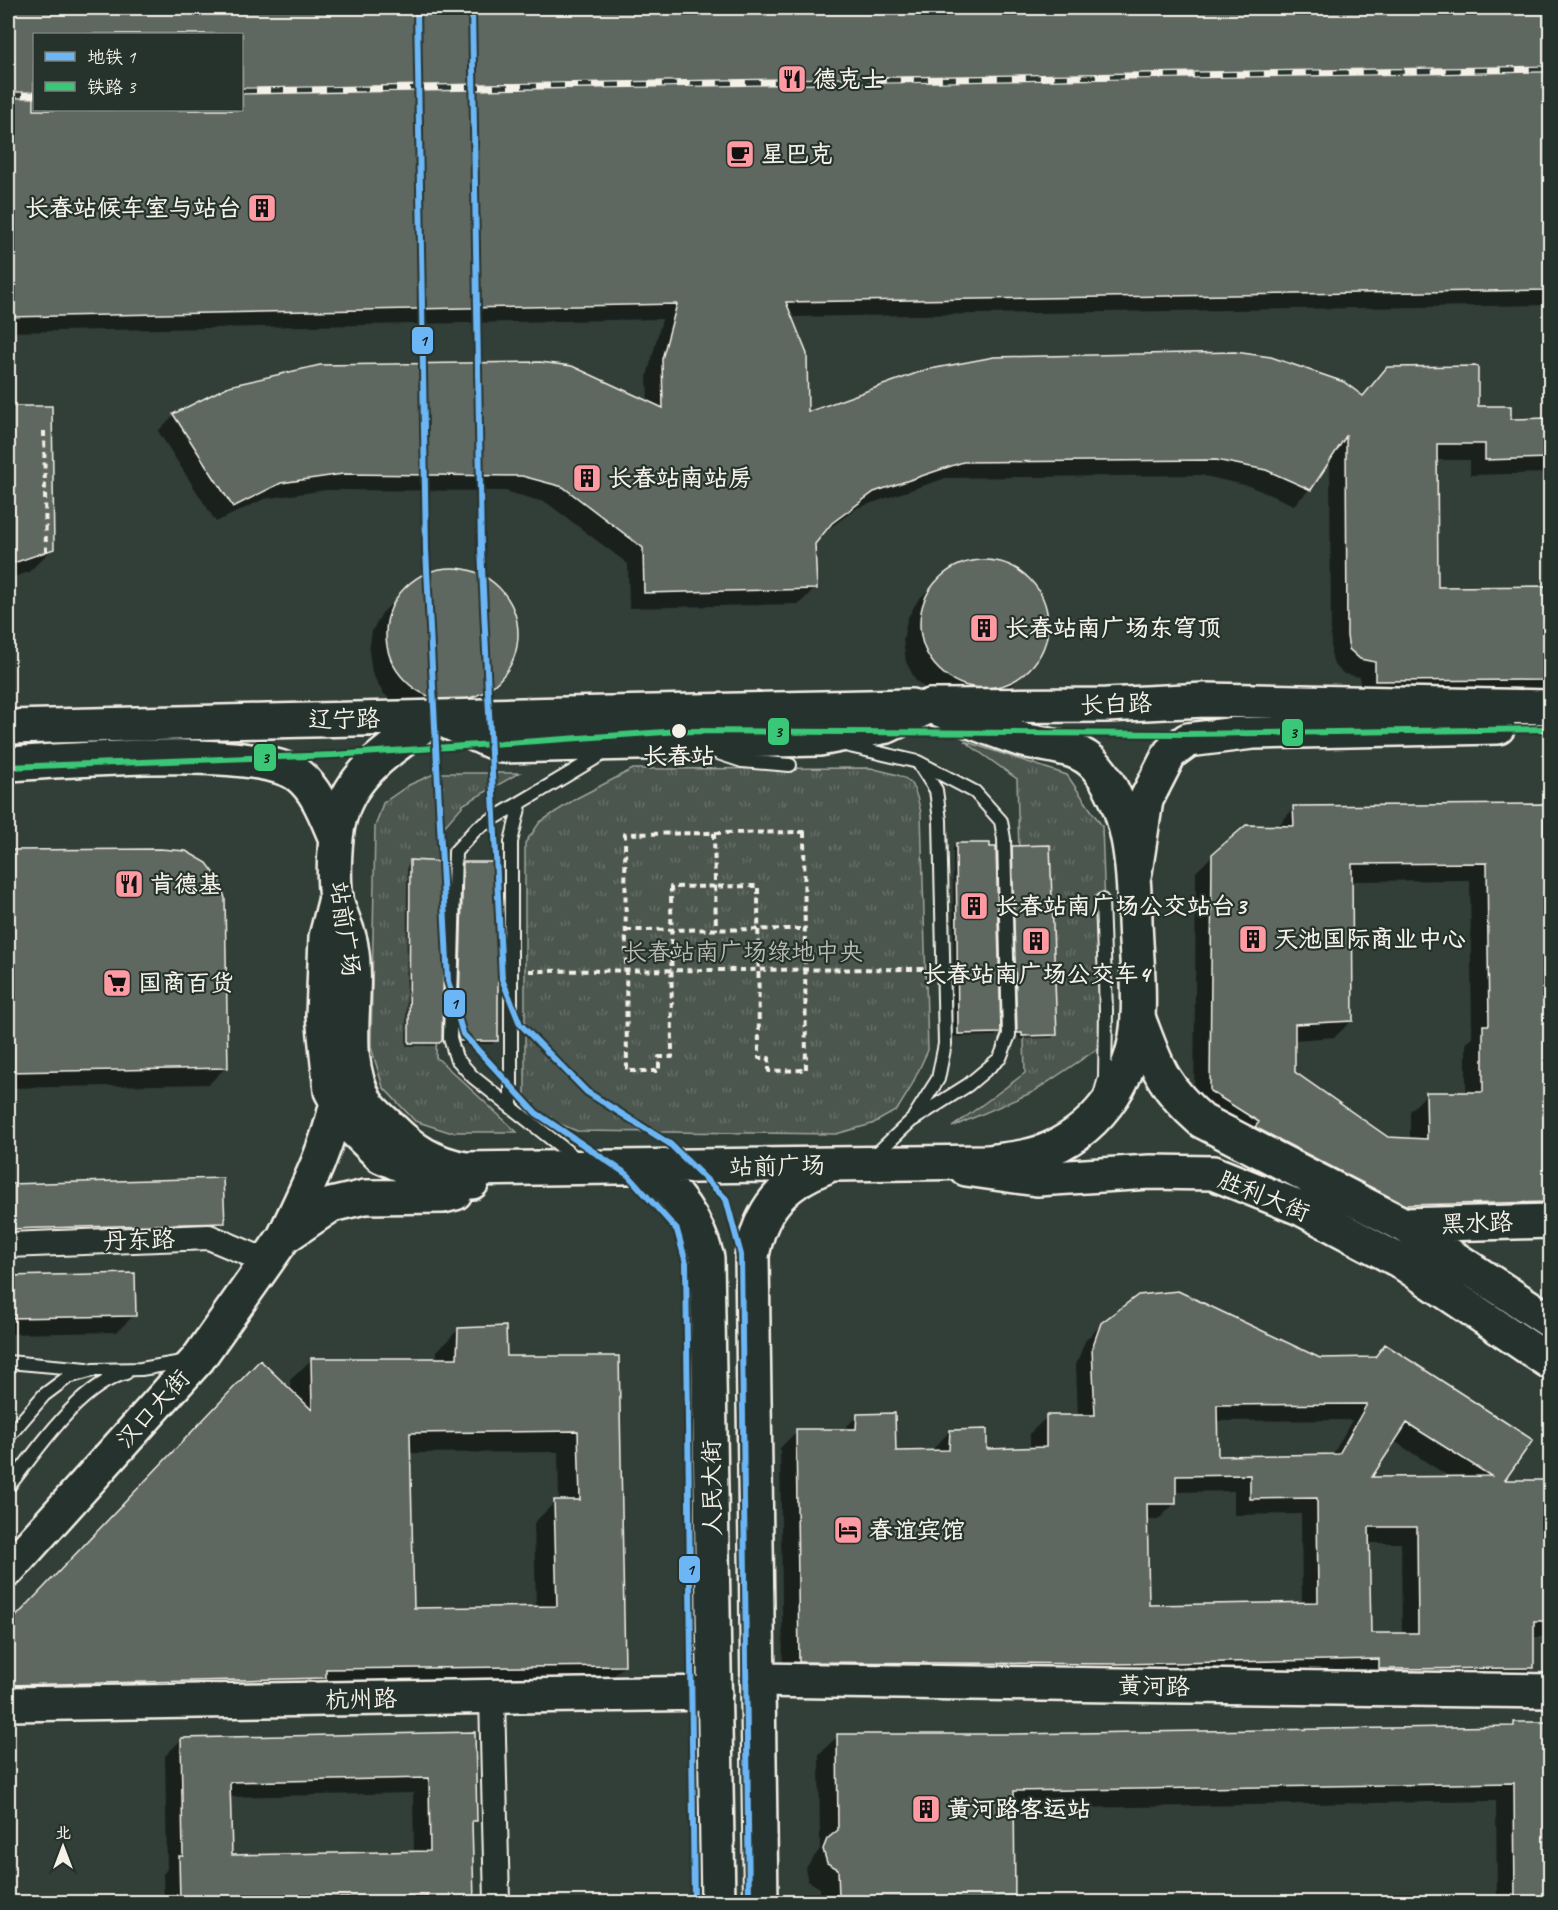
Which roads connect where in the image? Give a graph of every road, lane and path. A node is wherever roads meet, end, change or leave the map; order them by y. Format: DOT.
graph roads {
  1 [pos="45,430"];
  2 [pos="46,552"];
  3 [pos="930,706"];
  4 [pos="1551,707"];
  5 [pos="681,710"];
  6 [pos="435,717"];
  7 [pos="1551,726"];
  8 [pos="8,727"];
  9 [pos="819,739"];
  10 [pos="694,741"];
  11 [pos="623,742"];
  12 [pos="918,762"];
  13 [pos="8,764"];
  14 [pos="790,765"];
  15 [pos="520,804"];
  16 [pos="714,833"];
  17 [pos="336,839"];
  18 [pos="1134,877"];
  19 [pos="715,886"];
  20 [pos="336,898"];
  21 [pos="1102,900"];
  22 [pos="758,929"];
  23 [pos="805,929"];
  24 [pos="626,930"];
  25 [pos="671,930"];
  26 [pos="716,930"];
  27 [pos="944,969"];
  28 [pos="759,970"];
  29 [pos="805,970"];
  30 [pos="511,971"];
  31 [pos="626,971"];
  32 [pos="671,971"];
  33 [pos="1138,1017"];
  34 [pos="337,1102"];
  35 [pos="511,1107"];
  36 [pos="1095,1119"];
  37 [pos="911,1121"];
  38 [pos="938,1163"];
  39 [pos="865,1164"];
  40 [pos="828,1165"];
  41 [pos="644,1168"];
  42 [pos="590,1169"];
  43 [pos="492,1182"];
  44 [pos="1551,1221"];
  45 [pos="1404,1225"];
  46 [pos="8,1245"];
  47 [pos="275,1249"];
  48 [pos="1551,1322"];
  49 [pos="198,1359"];
  50 [pos="8,1362"];
  51 [pos="1551,1362"];
  52 [pos="141,1368"];
  53 [pos="93,1370"];
  54 [pos="8,1437"];
  55 [pos="8,1487"];
  56 [pos="8,1570"];
  57 [pos="757,1680"];
  58 [pos="1551,1691"];
  59 [pos="715,1693"];
  60 [pos="492,1697"];
  61 [pos="8,1704"];
  62 [pos="497,1902"];
  63 [pos="718,1902"];
  64 [pos="760,1902"];
  1 -- 2 [label="path"];
  3 -- 4 [label="main road, 长白路"];
  3 -- 5 [label="main road, 长白路"];
  3 -- 9 [label="main road"];
  3 -- 18 [label="main road, 站前广场"];
  5 -- 6 [label="main road, 辽宁路"];
  6 -- 8 [label="main road, 辽宁路"];
  6 -- 11 [label="main road"];
  6 -- 17 [label="main road, 站前广场"];
  7 -- 18 [label="main road"];
  9 -- 10 [label="main road"];
  9 -- 12 [label="lane"];
  10 -- 11 [label="main road"];
  10 -- 14 [label="lane"];
  11 -- 15 [label="lane"];
  12 -- 27 [label="lane"];
  12 -- 37 [label="lane"];
  13 -- 17 [label="main road"];
  15 -- 30 [label="lane"];
  15 -- 35 [label="lane"];
  16 -- 19 [label="path"];
  16 -- 23 [label="path"];
  16 -- 24 [label="path"];
  17 -- 20 [label="main road, 站前广场"];
  18 -- 33 [label="main road, 站前广场"];
  19 -- 22 [label="path"];
  19 -- 25 [label="path"];
  19 -- 26 [label="path"];
  20 -- 34 [label="main road"];
  20 -- 42 [label="main road, 站前广场"];
  21 -- 36 [label="lane"];
  22 -- 23 [label="path"];
  22 -- 26 [label="path"];
  22 -- 28 [label="path"];
  23 -- 29 [label="path"];
  24 -- 25 [label="path"];
  24 -- 31 [label="path"];
  25 -- 26 [label="path"];
  25 -- 32 [label="path"];
  27 -- 29 [label="path"];
  27 -- 37 [label="lane"];
  28 -- 29 [label="path"];
  28 -- 29 [label="path"];
  28 -- 32 [label="path"];
  30 -- 31 [label="path"];
  30 -- 35 [label="lane"];
  31 -- 32 [label="path"];
  31 -- 32 [label="path"];
  33 -- 36 [label="main road, 站前广场"];
  33 -- 45 [label="main road, 胜利大街"];
  34 -- 43 [label="main road"];
  34 -- 47 [label="main road"];
  35 -- 42 [label="lane"];
  36 -- 38 [label="main road, 站前广场"];
  37 -- 39 [label="lane"];
  38 -- 39 [label="main road, 站前广场"];
  38 -- 51 [label="main road, 胜利大街"];
  39 -- 40 [label="main road, 站前广场"];
  40 -- 41 [label="main road, 站前广场"];
  40 -- 57 [label="main road, 人民大街"];
  41 -- 42 [label="main road, 站前广场"];
  41 -- 59 [label="main road, 人民大街"];
  42 -- 43 [label="main road"];
  43 -- 47 [label="main road"];
  44 -- 45 [label="main road, 黑水路"];
  45 -- 48 [label="main road, 胜利大街"];
  46 -- 47 [label="street, 丹东路"];
  47 -- 49 [label="main road, 汉口大街"];
  49 -- 52 [label="lane"];
  49 -- 56 [label="main road, 汉口大街"];
  50 -- 53 [label="lane"];
  52 -- 53 [label="lane"];
  52 -- 55 [label="lane"];
  53 -- 54 [label="lane"];
  57 -- 58 [label="main road, 黄河路"];
  57 -- 64 [label="main road, 人民大街"];
  59 -- 60 [label="main road, 杭州路"];
  59 -- 63 [label="main road, 人民大街"];
  60 -- 61 [label="main road, 杭州路"];
  60 -- 62 [label="street"];
}
